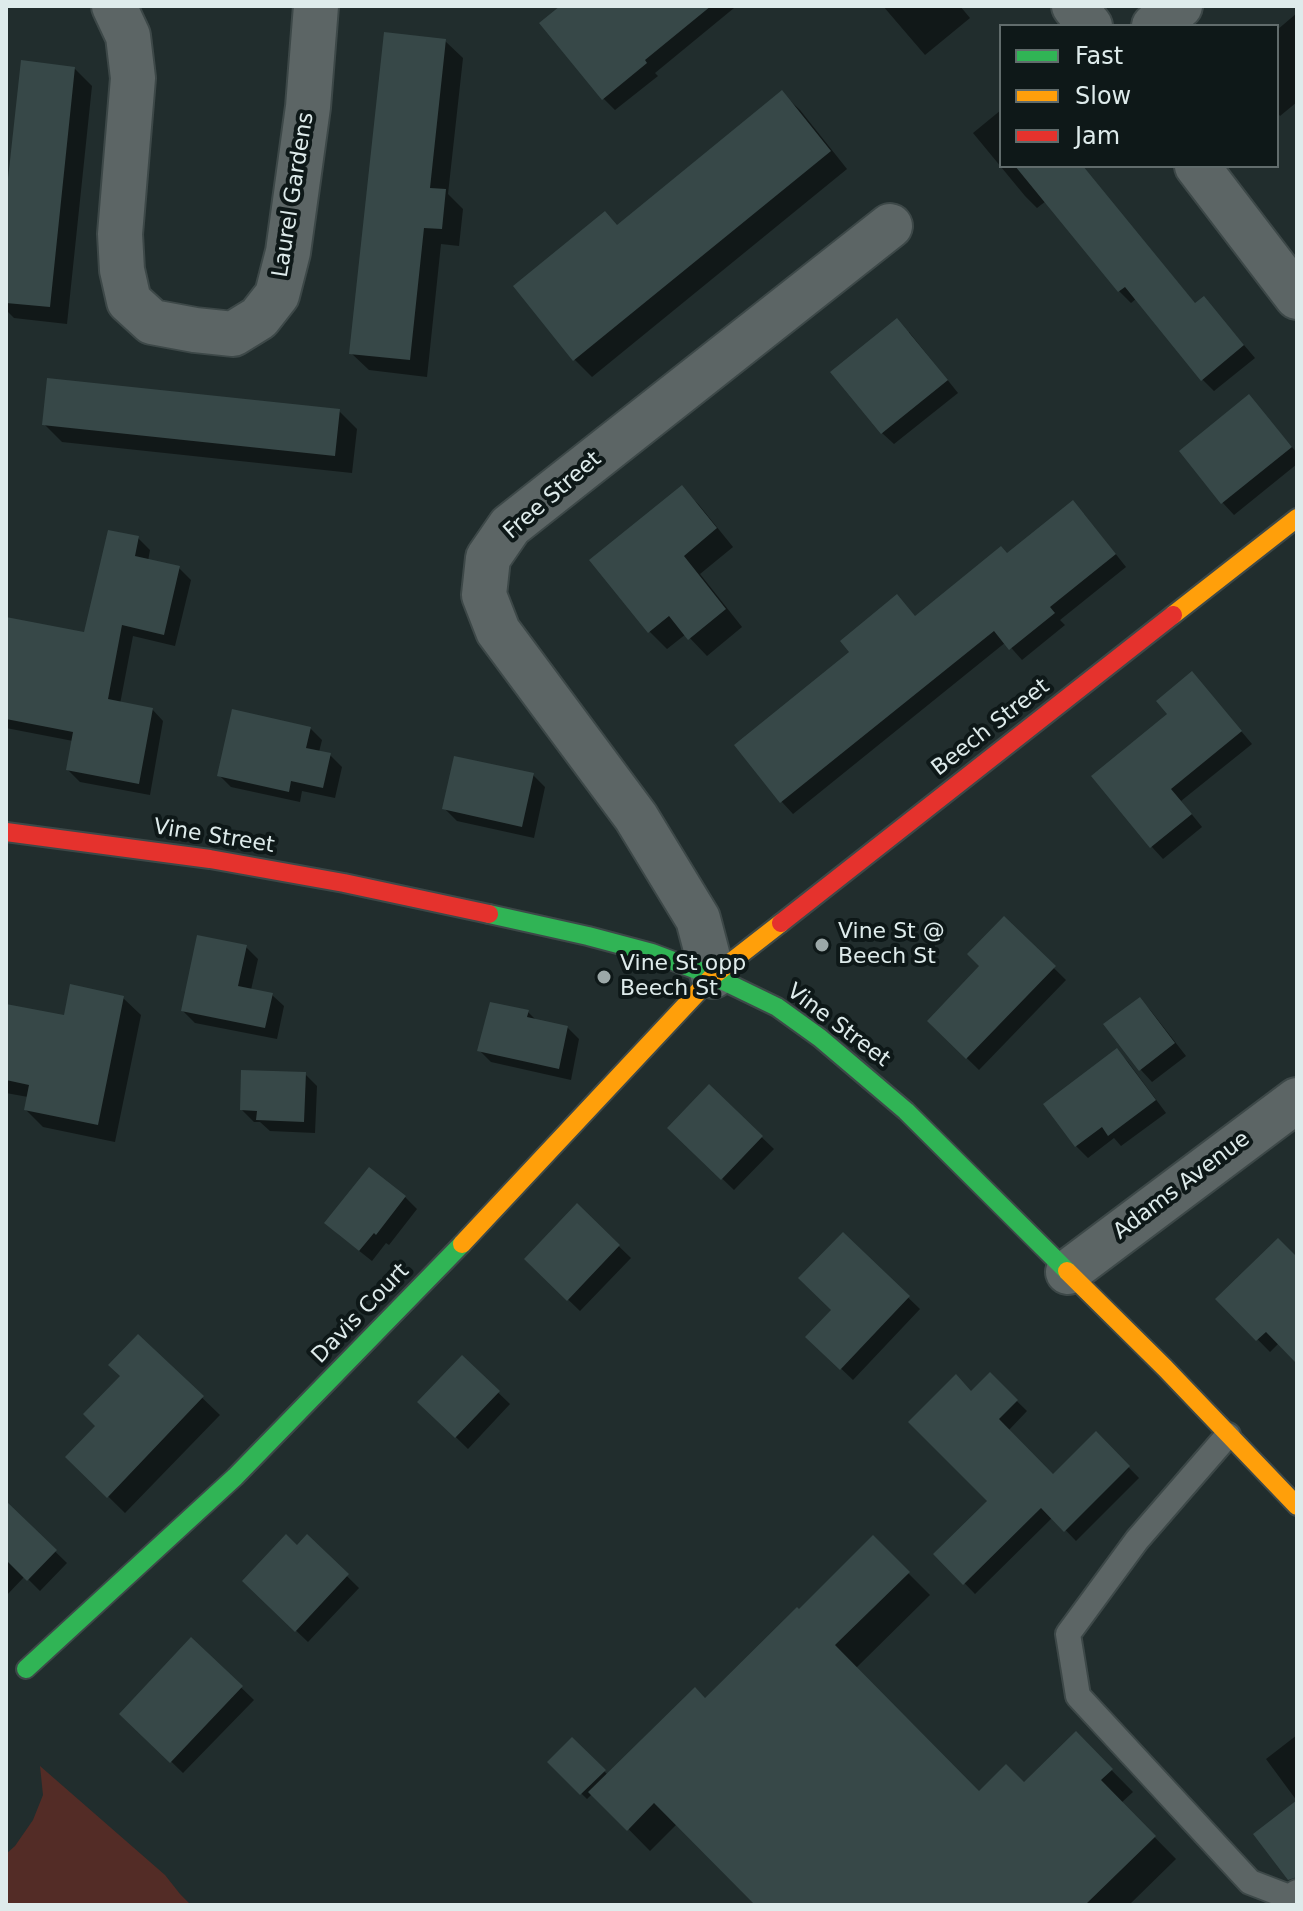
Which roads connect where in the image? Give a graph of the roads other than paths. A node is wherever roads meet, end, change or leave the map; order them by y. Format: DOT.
graph roads {
  1 [pos="114,6"];
  2 [pos="316,6"];
  3 [pos="1074,6"];
  4 [pos="1180,6"];
  5 [pos="1088,24"];
  6 [pos="1157,24"];
  7 [pos="1199,168"];
  8 [pos="890,226"];
  9 [pos="1297,297"];
  10 [pos="1297,518"];
  11 [pos="6,832"];
  12 [pos="713,976"];
  13 [pos="1297,1100"];
  14 [pos="1068,1272"];
  15 [pos="1228,1435"];
  16 [pos="1297,1506"];
  17 [pos="26,1669"];
  18 [pos="1297,1892"];
  1 -- 2 [label="street, Laurel Gardens"];
  3 -- 5 [label="street"];
  4 -- 6 [label="street"];
  7 -- 9 [label="street"];
  8 -- 12 [label="street, Free Street"];
  10 -- 12 [label="street, Beech Street"];
  11 -- 12 [label="street, Vine Street"];
  12 -- 14 [label="street, Vine Street"];
  12 -- 17 [label="street, Davis Court"];
  13 -- 14 [label="street, Adams Avenue"];
  14 -- 15 [label="street, Vine Street"];
  15 -- 16 [label="street, Vine Street"];
  15 -- 18 [label="lane"];
}
